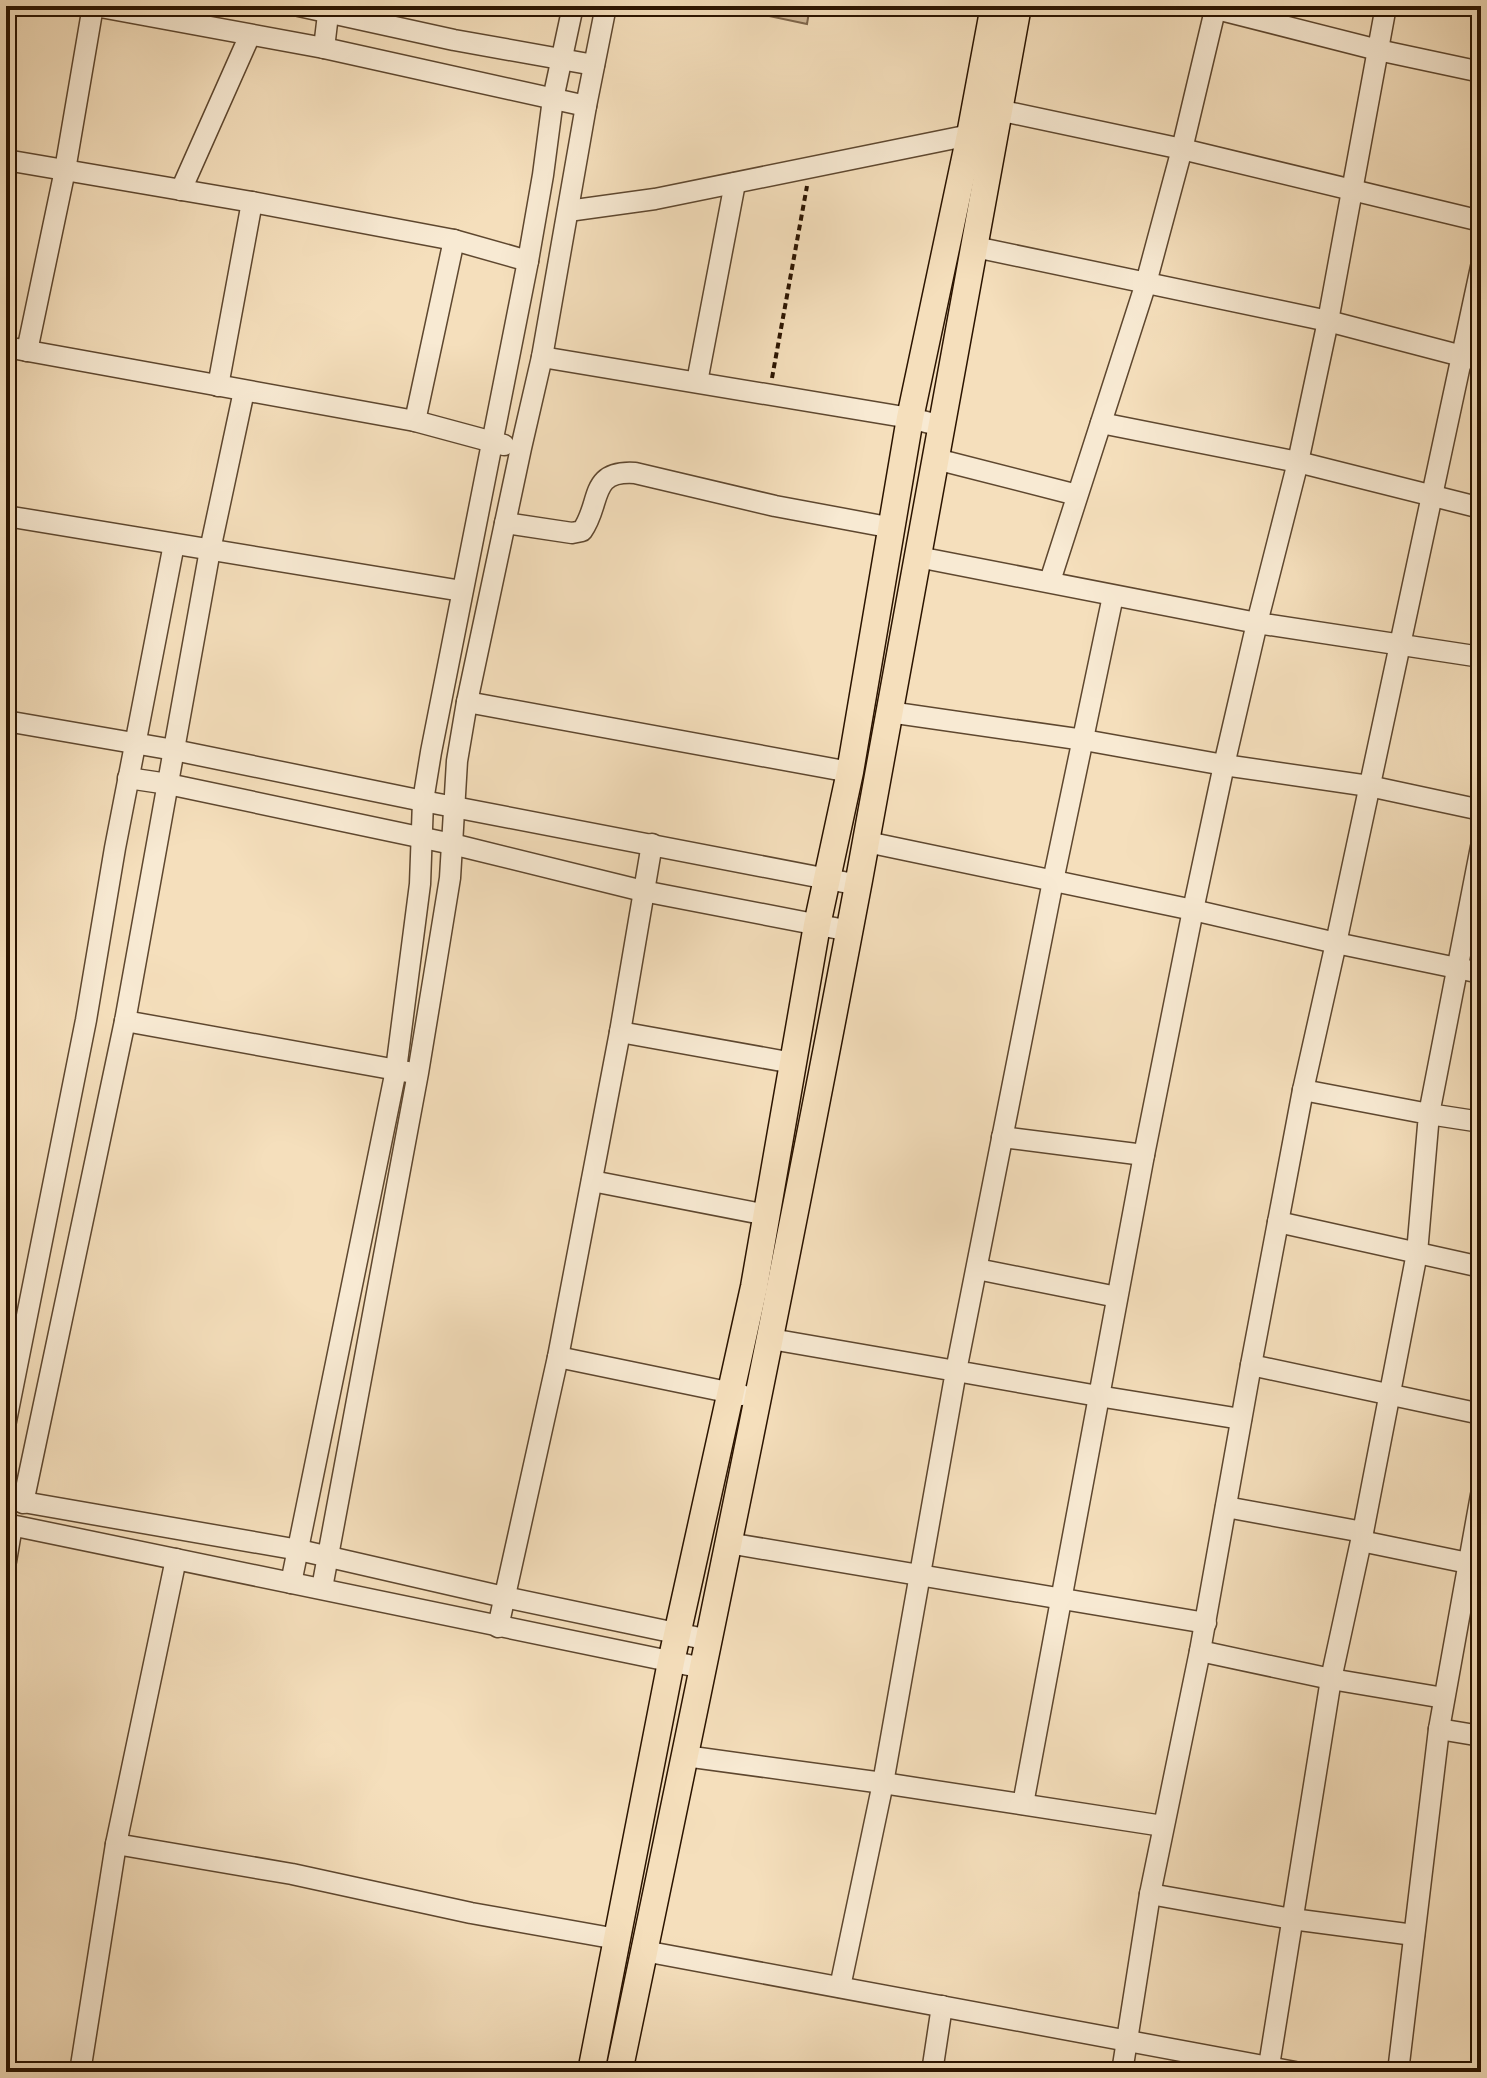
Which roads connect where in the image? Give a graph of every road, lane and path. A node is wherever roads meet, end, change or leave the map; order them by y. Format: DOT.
graph roads {
  1 [pos="299,6"];
  2 [pos="573,6"];
  3 [pos="606,6"];
  4 [pos="994,6"];
  5 [pos="1018,6"];
  6 [pos="1386,6"];
  7 [pos="103,7"];
  8 [pos="1212,7"];
  9 [pos="329,9"];
  10 [pos="362,12"];
  11 [pos="250,35"];
  12 [pos="324,48"];
  13 [pos="1378,50"];
  14 [pos="355,55"];
  15 [pos="561,59"];
  16 [pos="594,65"];
  17 [pos="1481,72"];
  18 [pos="553,99"];
  19 [pos="586,106"];
  20 [pos="998,110"];
  21 [pos="970,135"];
  22 [pos="1182,149"];
  23 [pos="6,160"];
  24 [pos="810,168"];
  25 [pos="65,170"];
  26 [pos="735,183"];
  27 [pos="181,190"];
  28 [pos="1351,190"];
  29 [pos="252,202"];
  30 [pos="568,211"];
  31 [pos="1481,221"];
  32 [pos="454,240"];
  33 [pos="975,247"];
  34 [pos="528,261"];
  35 [pos="1481,267"];
  36 [pos="1146,283"];
  37 [pos="1328,321"];
  38 [pos="6,347"];
  39 [pos="27,351"];
  40 [pos="542,357"];
  41 [pos="1472,359"];
  42 [pos="697,382"];
  43 [pos="218,386"];
  44 [pos="244,391"];
  45 [pos="769,394"];
  46 [pos="910,418"];
  47 [pos="415,421"];
  48 [pos="1101,423"];
  49 [pos="942,426"];
  50 [pos="492,443"];
  51 [pos="521,448"];
  52 [pos="936,459"];
  53 [pos="1298,462"];
  54 [pos="1077,495"];
  55 [pos="1431,496"];
  56 [pos="1481,508"];
  57 [pos="6,516"];
  58 [pos="505,523"];
  59 [pos="893,528"];
  60 [pos="174,544"];
  61 [pos="210,550"];
  62 [pos="918,557"];
  63 [pos="1050,581"];
  64 [pos="462,591"];
  65 [pos="1113,596"];
  66 [pos="1257,623"];
  67 [pos="1400,644"];
  68 [pos="1481,657"];
  69 [pos="467,702"];
  70 [pos="889,712"];
  71 [pos="6,721"];
  72 [pos="1084,740"];
  73 [pos="135,742"];
  74 [pos="174,750"];
  75 [pos="1224,765"];
  76 [pos="850,772"];
  77 [pos="128,778"];
  78 [pos="168,784"];
  79 [pos="1369,786"];
  80 [pos="423,801"];
  81 [pos="454,806"];
  82 [pos="1481,810"];
  83 [pos="422,838"];
  84 [pos="867,842"];
  85 [pos="452,844"];
  86 [pos="652,844"];
  87 [pos="1481,847"];
  88 [pos="828,878"];
  89 [pos="1053,881"];
  90 [pos="859,885"];
  91 [pos="643,891"];
  92 [pos="1193,910"];
  93 [pos="817,925"];
  94 [pos="850,931"];
  95 [pos="1336,943"];
  96 [pos="1456,969"];
  97 [pos="1481,973"];
  98 [pos="125,1021"];
  99 [pos="620,1032"];
  100 [pos="793,1063"];
  101 [pos="396,1070"];
  102 [pos="418,1073"];
  103 [pos="1303,1090"];
  104 [pos="1429,1114"];
  105 [pos="1481,1122"];
  106 [pos="1002,1137"];
  107 [pos="1144,1155"];
  108 [pos="592,1181"];
  109 [pos="767,1215"];
  110 [pos="1278,1222"];
  111 [pos="1417,1253"];
  112 [pos="1481,1267"];
  113 [pos="977,1269"];
  114 [pos="1117,1297"];
  115 [pos="771,1339"];
  116 [pos="558,1357"];
  117 [pos="1251,1365"];
  118 [pos="956,1371"];
  119 [pos="729,1393"];
  120 [pos="1390,1395"];
  121 [pos="1098,1396"];
  122 [pos="758,1398"];
  123 [pos="1481,1414"];
  124 [pos="1241,1419"];
  125 [pos="6,1421"];
  126 [pos="1481,1495"];
  127 [pos="15,1501"];
  128 [pos="1226,1507"];
  129 [pos="9,1525"];
  130 [pos="1362,1537"];
  131 [pos="728,1543"];
  132 [pos="299,1550"];
  133 [pos="329,1558"];
  134 [pos="176,1559"];
  135 [pos="6,1561"];
  136 [pos="1471,1572"];
  137 [pos="918,1576"];
  138 [pos="291,1583"];
  139 [pos="322,1588"];
  140 [pos="504,1597"];
  141 [pos="1060,1599"];
  142 [pos="1206,1623"];
  143 [pos="498,1627"];
  144 [pos="678,1634"];
  145 [pos="709,1640"];
  146 [pos="1200,1651"];
  147 [pos="671,1662"];
  148 [pos="703,1668"];
  149 [pos="1331,1679"];
  150 [pos="1444,1698"];
  151 [pos="1439,1729"];
  152 [pos="1481,1736"];
  153 [pos="685,1756"];
  154 [pos="883,1783"];
  155 [pos="1023,1804"];
  156 [pos="1163,1826"];
  157 [pos="116,1844"];
  158 [pos="1150,1894"];
  159 [pos="1292,1919"];
  160 [pos="1414,1935"];
  161 [pos="617,1939"];
  162 [pos="644,1951"];
  163 [pos="840,1987"];
  164 [pos="942,2006"];
  165 [pos="1127,2042"];
  166 [pos="1268,2070"];
  167 [pos="80,2072"];
  168 [pos="591,2072"];
  169 [pos="619,2072"];
  170 [pos="932,2072"];
  171 [pos="1122,2072"];
  172 [pos="1295,2072"];
  173 [pos="1398,2072"];
  1 -- 9 [label="street"];
  2 -- 15 [label="street"];
  3 -- 16 [label="street"];
  4 -- 21 [label="main road"];
  5 -- 20 [label="main road"];
  6 -- 13 [label="street"];
  7 -- 11 [label="street"];
  7 -- 25 [label="street"];
  8 -- 13 [label="street"];
  8 -- 22 [label="street"];
  9 -- 10 [label="street"];
  9 -- 12 [label="street"];
  10 -- 14 [label="street"];
  10 -- 15 [label="street"];
  11 -- 12 [label="street"];
  11 -- 27 [label="street"];
  12 -- 14 [label="street"];
  13 -- 17 [label="street"];
  13 -- 28 [label="street"];
  14 -- 18 [label="street"];
  15 -- 16 [label="street"];
  15 -- 18 [label="street"];
  16 -- 19 [label="street"];
  18 -- 19 [label="street"];
  18 -- 34 [label="street"];
  19 -- 30 [label="street"];
  20 -- 22 [label="street"];
  20 -- 33 [label="main road"];
  21 -- 24 [label="street"];
  21 -- 46 [label="main road"];
  22 -- 28 [label="street"];
  22 -- 36 [label="street"];
  23 -- 25 [label="street"];
  24 -- 26 [label="street"];
  24 -- 45 [label="path"];
  25 -- 27 [label="street"];
  25 -- 39 [label="street"];
  26 -- 30 [label="street"];
  26 -- 42 [label="street"];
  27 -- 29 [label="street"];
  28 -- 31 [label="street"];
  28 -- 37 [label="street"];
  29 -- 32 [label="street"];
  29 -- 43 [label="street"];
  30 -- 40 [label="street"];
  32 -- 34 [label="street"];
  32 -- 47 [label="street"];
  33 -- 36 [label="street"];
  33 -- 49 [label="main road"];
  34 -- 50 [label="street"];
  35 -- 41 [label="street"];
  36 -- 37 [label="street"];
  36 -- 48 [label="street"];
  37 -- 41 [label="street"];
  37 -- 53 [label="street"];
  38 -- 39 [label="street"];
  39 -- 43 [label="street"];
  40 -- 42 [label="street"];
  40 -- 51 [label="street"];
  41 -- 55 [label="street"];
  42 -- 45 [label="street"];
  43 -- 44 [label="street"];
  44 -- 47 [label="street"];
  44 -- 61 [label="street"];
  45 -- 46 [label="street"];
  46 -- 49 [label="street"];
  46 -- 59 [label="main road"];
  47 -- 50 [label="street"];
  48 -- 53 [label="street"];
  48 -- 54 [label="street"];
  49 -- 52 [label="main road"];
  50 -- 51 [label="street"];
  50 -- 64 [label="street"];
  51 -- 58 [label="street"];
  52 -- 54 [label="street"];
  52 -- 62 [label="main road"];
  53 -- 55 [label="street"];
  53 -- 66 [label="street"];
  54 -- 63 [label="street"];
  55 -- 56 [label="street"];
  55 -- 67 [label="street"];
  57 -- 60 [label="street"];
  58 -- 59 [label="street"];
  58 -- 69 [label="street"];
  59 -- 76 [label="main road"];
  60 -- 61 [label="street"];
  60 -- 73 [label="street"];
  61 -- 64 [label="street"];
  61 -- 74 [label="street"];
  62 -- 63 [label="street"];
  62 -- 70 [label="main road"];
  63 -- 65 [label="street"];
  64 -- 80 [label="street"];
  65 -- 66 [label="street"];
  65 -- 72 [label="street"];
  66 -- 67 [label="street"];
  66 -- 75 [label="street"];
  67 -- 68 [label="street"];
  67 -- 79 [label="street"];
  69 -- 76 [label="street"];
  69 -- 81 [label="street"];
  70 -- 72 [label="street"];
  70 -- 84 [label="main road"];
  71 -- 73 [label="street"];
  72 -- 75 [label="street"];
  72 -- 89 [label="street"];
  73 -- 74 [label="street"];
  73 -- 77 [label="street"];
  74 -- 78 [label="street"];
  74 -- 80 [label="street"];
  75 -- 79 [label="street"];
  75 -- 92 [label="street"];
  76 -- 88 [label="main road"];
  77 -- 78 [label="street"];
  77 -- 125 [label="street"];
  78 -- 83 [label="street"];
  78 -- 98 [label="street"];
  79 -- 82 [label="street"];
  79 -- 95 [label="street"];
  80 -- 81 [label="street"];
  80 -- 83 [label="street"];
  81 -- 85 [label="street"];
  81 -- 86 [label="street"];
  83 -- 85 [label="street"];
  83 -- 101 [label="street"];
  84 -- 89 [label="street"];
  84 -- 90 [label="main road"];
  85 -- 91 [label="street"];
  85 -- 102 [label="street"];
  86 -- 88 [label="street"];
  86 -- 91 [label="street"];
  87 -- 96 [label="street"];
  88 -- 90 [label="street"];
  88 -- 93 [label="main road"];
  89 -- 92 [label="street"];
  89 -- 106 [label="street"];
  90 -- 94 [label="main road"];
  91 -- 93 [label="street"];
  91 -- 99 [label="street"];
  92 -- 95 [label="street"];
  92 -- 107 [label="street"];
  93 -- 94 [label="street"];
  93 -- 100 [label="main road"];
  94 -- 115 [label="main road"];
  95 -- 96 [label="street"];
  95 -- 103 [label="street"];
  96 -- 97 [label="street"];
  96 -- 104 [label="street"];
  98 -- 101 [label="street"];
  98 -- 127 [label="street"];
  99 -- 100 [label="street"];
  99 -- 108 [label="street"];
  100 -- 109 [label="main road"];
  101 -- 102 [label="street"];
  101 -- 132 [label="street"];
  102 -- 133 [label="street"];
  103 -- 104 [label="street"];
  103 -- 110 [label="street"];
  104 -- 105 [label="street"];
  104 -- 111 [label="street"];
  106 -- 107 [label="street"];
  106 -- 113 [label="street"];
  107 -- 114 [label="street"];
  108 -- 109 [label="street"];
  108 -- 116 [label="street"];
  109 -- 119 [label="main road"];
  110 -- 111 [label="street"];
  110 -- 117 [label="street"];
  111 -- 112 [label="street"];
  111 -- 120 [label="street"];
  113 -- 114 [label="street"];
  113 -- 118 [label="street"];
  114 -- 121 [label="street"];
  115 -- 118 [label="street"];
  115 -- 122 [label="main road"];
  116 -- 119 [label="street"];
  116 -- 140 [label="street"];
  117 -- 120 [label="street"];
  117 -- 124 [label="street"];
  118 -- 121 [label="street"];
  118 -- 137 [label="street"];
  119 -- 122 [label="street"];
  119 -- 144 [label="main road"];
  120 -- 123 [label="street"];
  120 -- 130 [label="street"];
  121 -- 124 [label="street"];
  121 -- 141 [label="street"];
  122 -- 131 [label="main road"];
  124 -- 128 [label="street"];
  126 -- 136 [label="street"];
  127 -- 132 [label="street"];
  128 -- 130 [label="street"];
  128 -- 142 [label="street"];
  129 -- 134 [label="street"];
  129 -- 135 [label="street"];
  130 -- 136 [label="street"];
  130 -- 149 [label="street"];
  131 -- 137 [label="street"];
  131 -- 145 [label="main road"];
  132 -- 133 [label="street"];
  132 -- 138 [label="street"];
  133 -- 139 [label="street"];
  133 -- 140 [label="street"];
  134 -- 138 [label="street"];
  134 -- 157 [label="street"];
  136 -- 150 [label="street"];
  137 -- 141 [label="street"];
  137 -- 154 [label="street"];
  138 -- 139 [label="street"];
  139 -- 143 [label="street"];
  140 -- 143 [label="street"];
  140 -- 144 [label="street"];
  141 -- 142 [label="street"];
  141 -- 155 [label="street"];
  142 -- 146 [label="street"];
  143 -- 147 [label="street"];
  144 -- 145 [label="street"];
  144 -- 147 [label="main road"];
  145 -- 148 [label="main road"];
  146 -- 149 [label="street"];
  146 -- 156 [label="street"];
  147 -- 148 [label="street"];
  147 -- 161 [label="main road"];
  148 -- 153 [label="main road"];
  149 -- 150 [label="street"];
  149 -- 159 [label="street"];
  150 -- 151 [label="street"];
  151 -- 152 [label="street"];
  151 -- 160 [label="street"];
  153 -- 154 [label="street"];
  153 -- 162 [label="main road"];
  154 -- 155 [label="street"];
  154 -- 163 [label="street"];
  155 -- 156 [label="street"];
  156 -- 158 [label="street"];
  157 -- 161 [label="street"];
  157 -- 167 [label="street"];
  158 -- 159 [label="street"];
  158 -- 165 [label="street"];
  159 -- 160 [label="street"];
  159 -- 166 [label="street"];
  160 -- 173 [label="street"];
  161 -- 168 [label="main road"];
  162 -- 163 [label="street"];
  162 -- 169 [label="main road"];
  163 -- 164 [label="street"];
  164 -- 165 [label="street"];
  164 -- 170 [label="street"];
  165 -- 166 [label="street"];
  165 -- 171 [label="street"];
  166 -- 172 [label="street"];
}
